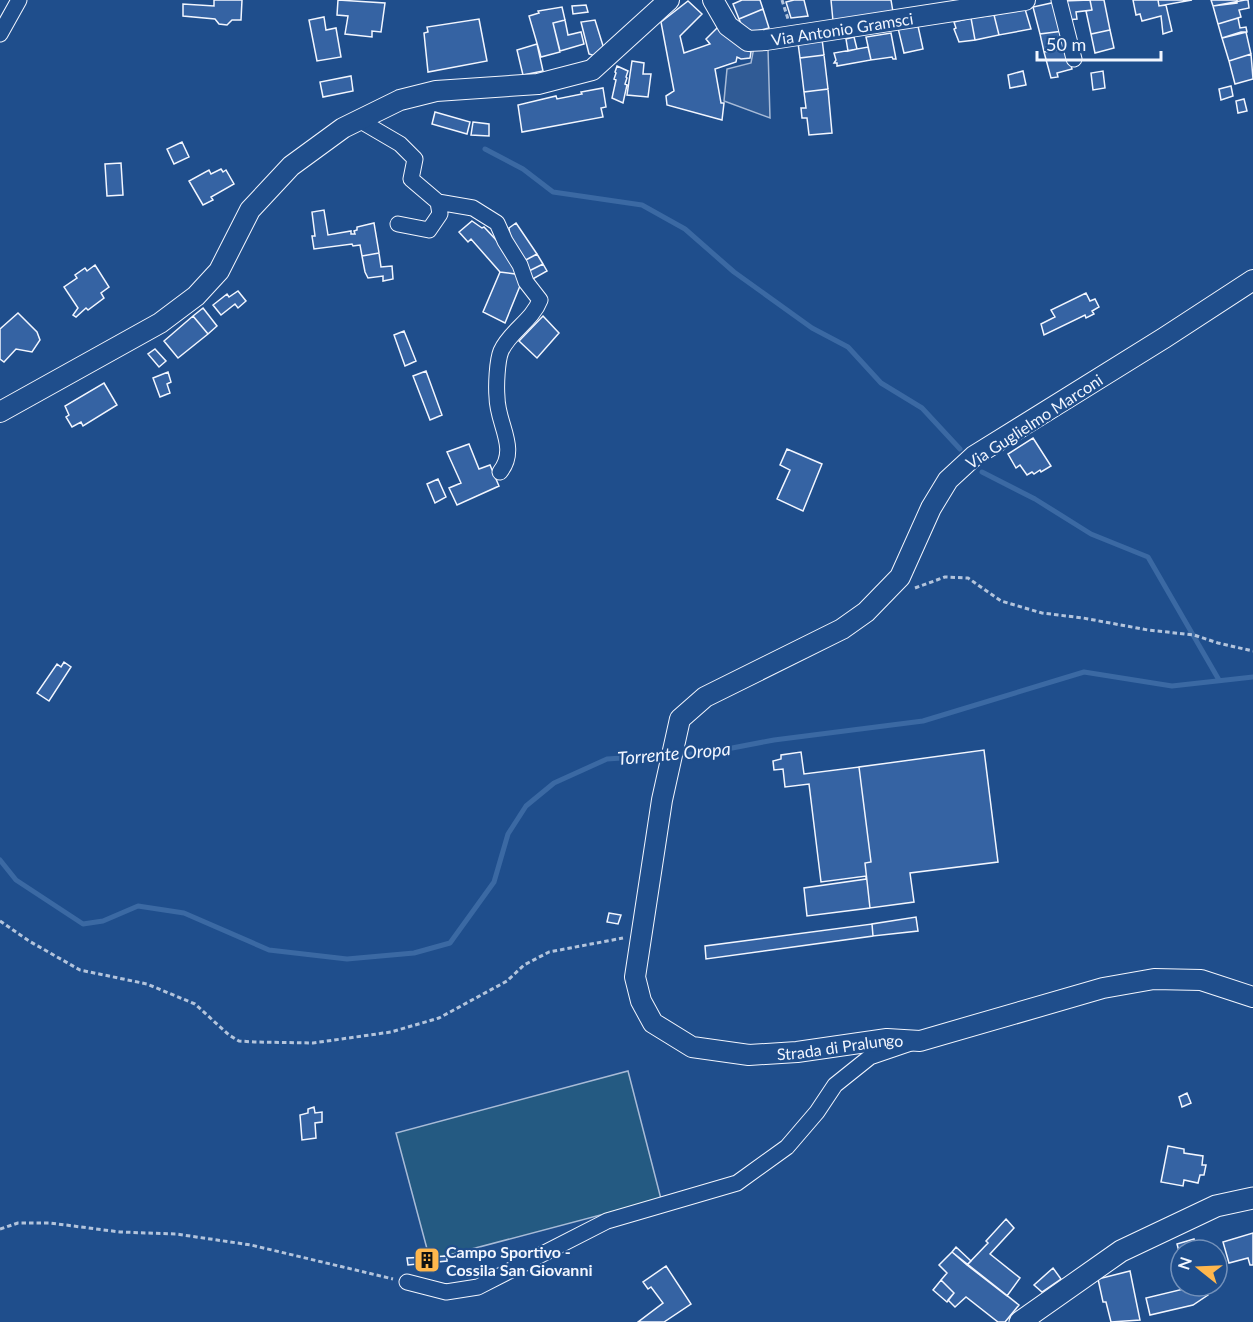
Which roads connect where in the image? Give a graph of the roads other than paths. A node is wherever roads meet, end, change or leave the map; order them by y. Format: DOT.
graph roads {
  1 [pos="19,0"];
  2 [pos="669,0"];
  3 [pos="713,0"];
  4 [pos="1024,0"];
  5 [pos="1059,0"];
  6 [pos="0,34"];
  7 [pos="1074,59"];
  8 [pos="359,120"];
  9 [pos="438,202"];
  10 [pos="398,224"];
  11 [pos="1253,280"];
  12 [pos="0,412"];
  13 [pos="500,472"];
  14 [pos="680,719"];
  15 [pos="1253,997"];
  16 [pos="920,1041"];
  17 [pos="1253,1198"];
  18 [pos="407,1282"];
  19 [pos="1020,1322"];
  1 -- 6 [label="street"];
  2 -- 8 [label="street"];
  3 -- 4 [label="street, Via Antonio Gramsci"];
  5 -- 7 [label="street"];
  8 -- 9 [label="street"];
  8 -- 12 [label="street"];
  9 -- 10 [label="street"];
  9 -- 13 [label="street"];
  11 -- 14 [label="street, Via Guglielmo Marconi"];
  14 -- 16 [label="street, Strada di Pralungo"];
  15 -- 16 [label="street, Strada di Pralungo"];
  16 -- 18 [label="street"];
  17 -- 19 [label="main road"];
}
